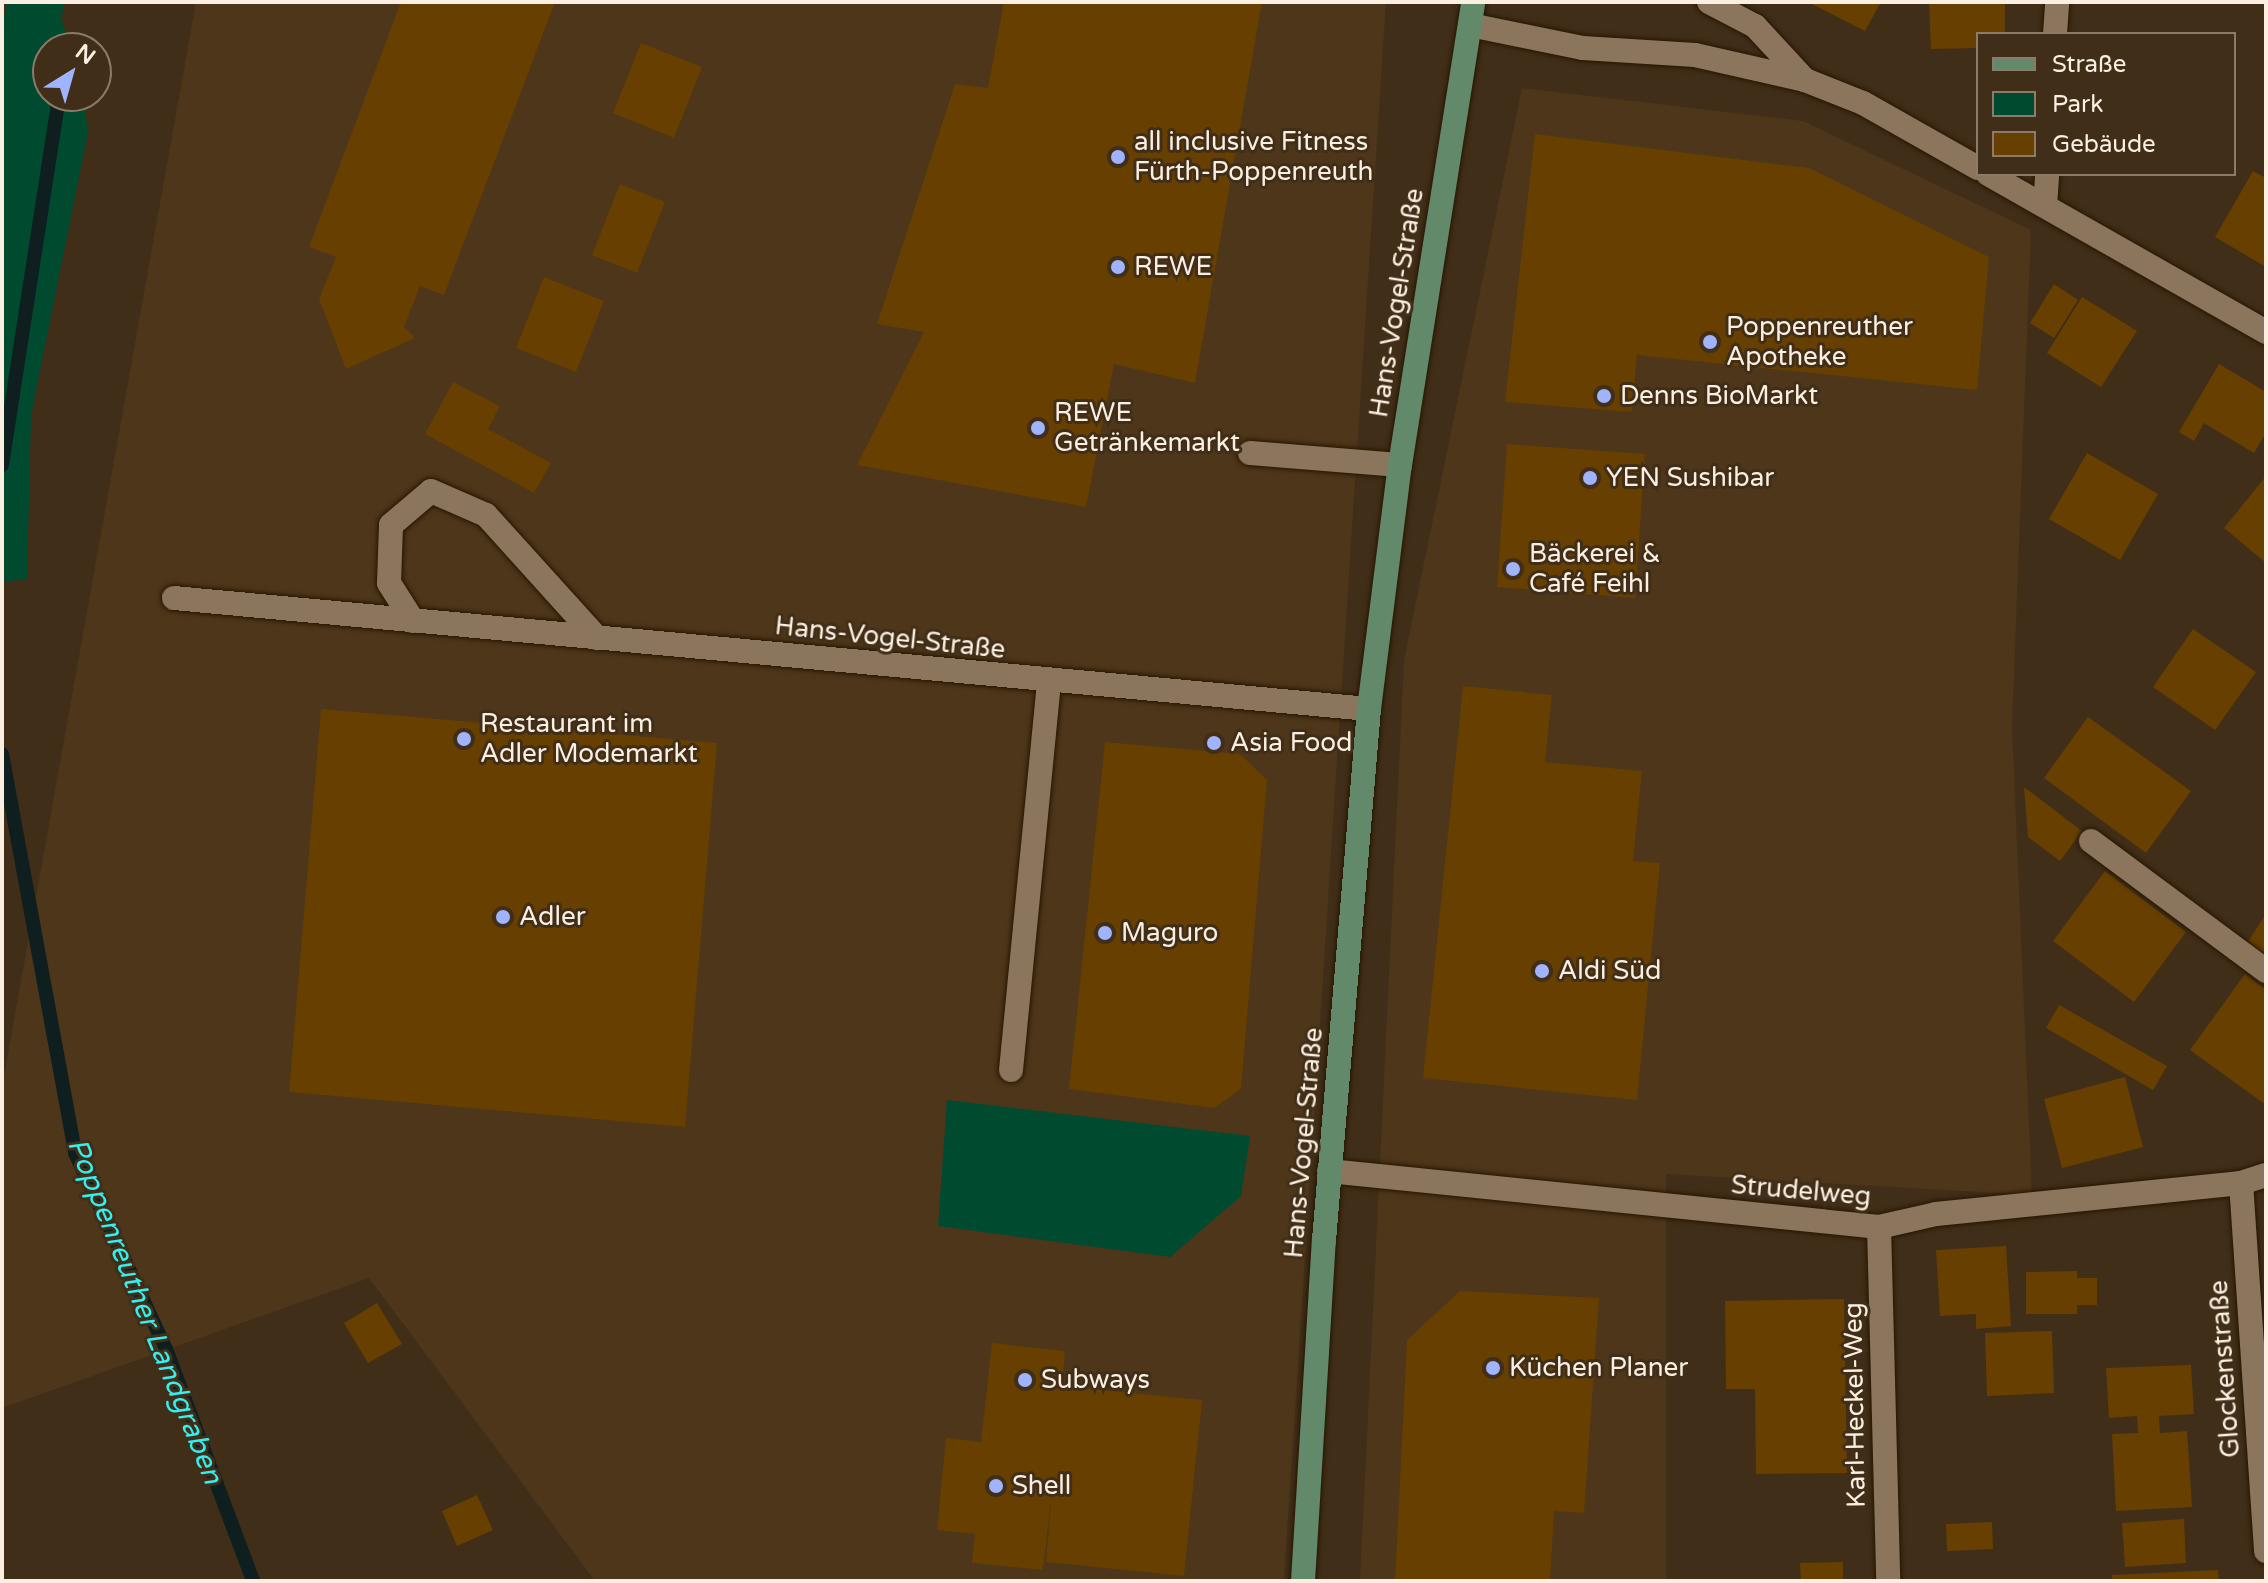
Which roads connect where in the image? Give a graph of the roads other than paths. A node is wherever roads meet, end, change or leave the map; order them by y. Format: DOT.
graph roads {
  1 [pos="1709,2"];
  2 [pos="2057,2"];
  3 [pos="1472,13"];
  4 [pos="2055,32"];
  5 [pos="1805,80"];
  6 [pos="1976,167"];
  7 [pos="1992,176"];
  8 [pos="2047,176"];
  9 [pos="2045,206"];
  10 [pos="2266,332"];
  11 [pos="1250,453"];
  12 [pos="1400,465"];
  13 [pos="174,598"];
  14 [pos="413,621"];
  15 [pos="597,638"];
  16 [pos="1049,682"];
  17 [pos="1369,709"];
  18 [pos="2091,841"];
  19 [pos="2266,971"];
  20 [pos="1011,1070"];
  21 [pos="1329,1171"];
  22 [pos="2266,1175"];
  23 [pos="2241,1183"];
  24 [pos="1879,1227"];
  25 [pos="2266,1551"];
  26 [pos="1303,1581"];
  27 [pos="1888,1581"];
  1 -- 5 [label="street"];
  2 -- 4 [label="street"];
  3 -- 5 [label="street"];
  3 -- 12 [label="main road, Hans-Vogel-Straße"];
  5 -- 6 [label="street"];
  7 -- 9 [label="street"];
  8 -- 9 [label="street"];
  9 -- 10 [label="street"];
  11 -- 12 [label="street"];
  12 -- 17 [label="main road, Hans-Vogel-Straße"];
  13 -- 14 [label="street, Hans-Vogel-Straße"];
  14 -- 15 [label="street, Hans-Vogel-Straße"];
  14 -- 15 [label="street"];
  15 -- 16 [label="street, Hans-Vogel-Straße"];
  16 -- 17 [label="street, Hans-Vogel-Straße"];
  16 -- 20 [label="street"];
  17 -- 21 [label="main road, Hans-Vogel-Straße"];
  18 -- 19 [label="street"];
  21 -- 24 [label="street, Strudelweg"];
  21 -- 26 [label="main road, Hans-Vogel-Straße"];
  22 -- 23 [label="street, Strudelweg"];
  23 -- 24 [label="street, Strudelweg"];
  23 -- 25 [label="street, Glockenstraße"];
  24 -- 27 [label="street, Karl-Heckel-Weg"];
}
